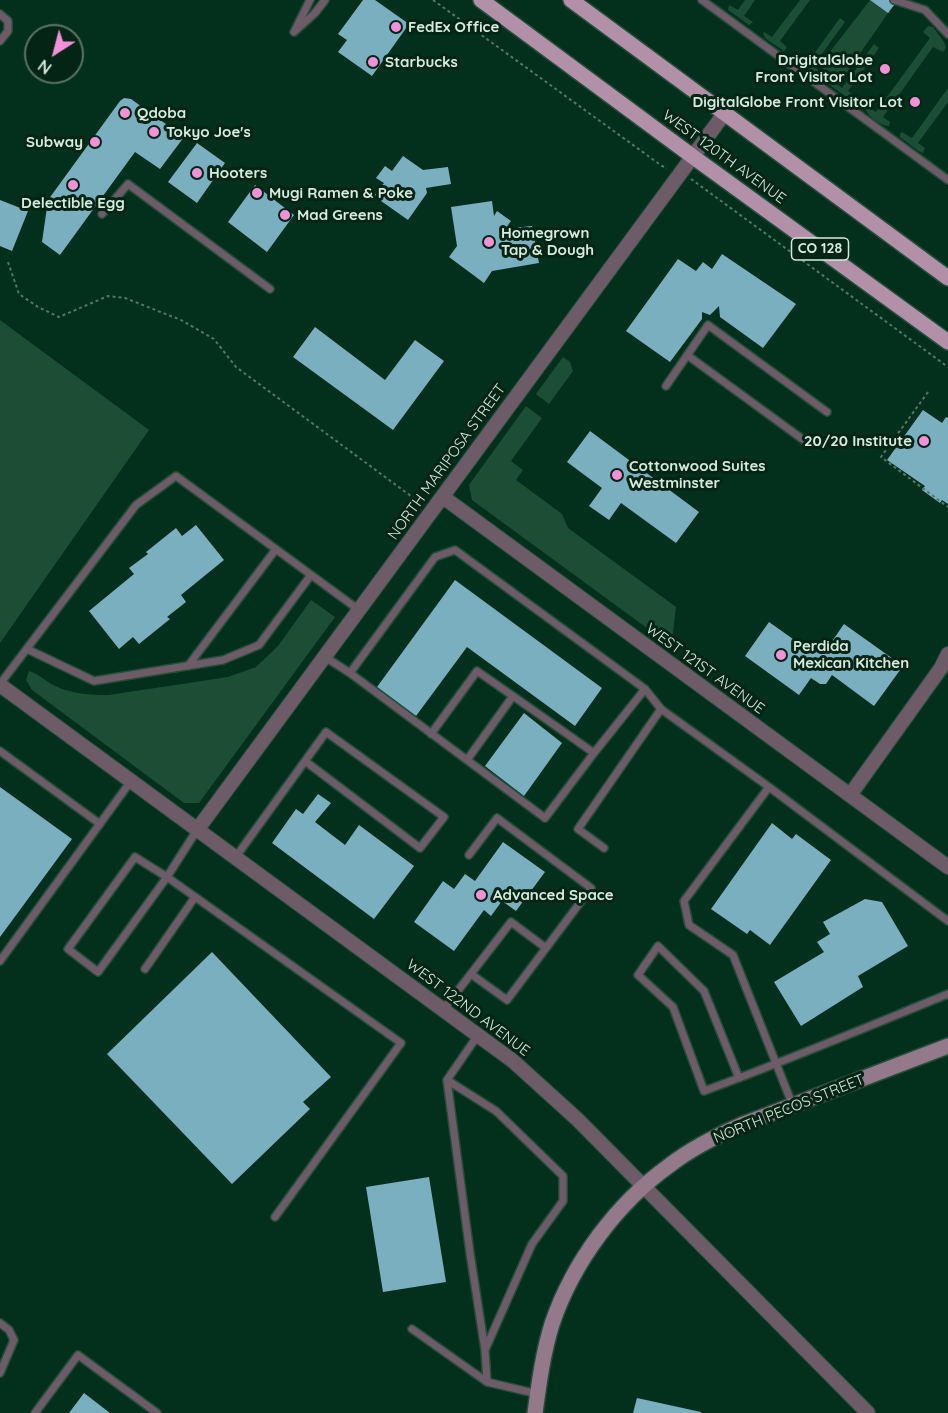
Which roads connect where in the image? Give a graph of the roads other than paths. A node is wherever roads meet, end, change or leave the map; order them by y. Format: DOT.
graph roads {
  1 [pos="310,0"];
  2 [pos="325,0"];
  3 [pos="481,0"];
  4 [pos="571,0"];
  5 [pos="702,0"];
  6 [pos="894,0"];
  7 [pos="0,14"];
  8 [pos="948,34"];
  9 [pos="0,41"];
  10 [pos="724,114"];
  11 [pos="692,156"];
  12 [pos="948,180"];
  13 [pos="102,214"];
  14 [pos="948,278"];
  15 [pos="270,289"];
  16 [pos="948,342"];
  17 [pos="687,355"];
  18 [pos="666,386"];
  19 [pos="827,412"];
  20 [pos="805,441"];
  21 [pos="443,497"];
  22 [pos="276,549"];
  23 [pos="311,575"];
  24 [pos="359,610"];
  25 [pos="27,649"];
  26 [pos="948,654"];
  27 [pos="325,657"];
  28 [pos="188,666"];
  29 [pos="350,674"];
  30 [pos="0,684"];
  31 [pos="645,689"];
  32 [pos="513,696"];
  33 [pos="661,710"];
  34 [pos="431,734"];
  35 [pos="0,751"];
  36 [pos="594,753"];
  37 [pos="467,760"];
  38 [pos="305,761"];
  39 [pos="131,781"];
  40 [pos="769,787"];
  41 [pos="850,795"];
  42 [pos="100,824"];
  43 [pos="197,830"];
  44 [pos="604,848"];
  45 [pos="469,855"];
  46 [pos="235,858"];
  47 [pos="948,867"];
  48 [pos="167,877"];
  49 [pos="195,897"];
  50 [pos="948,921"];
  51 [pos="546,948"];
  52 [pos="0,961"];
  53 [pos="145,969"];
  54 [pos="471,974"];
  55 [pos="948,994"];
  56 [pos="443,1010"];
  57 [pos="478,1035"];
  58 [pos="948,1046"];
  59 [pos="777,1064"];
  60 [pos="739,1078"];
  61 [pos="447,1080"];
  62 [pos="793,1106"];
  63 [pos="643,1187"];
  64 [pos="275,1217"];
  65 [pos="0,1323"];
  66 [pos="412,1329"];
  67 [pos="485,1350"];
  68 [pos="0,1373"];
  69 [pos="487,1382"];
  70 [pos="538,1394"];
  71 [pos="35,1413"];
  72 [pos="157,1413"];
  73 [pos="535,1413"];
  74 [pos="868,1413"];
  1 -- 2 [label="lane"];
  3 -- 11 [label="main road, WEST 120TH AVENUE / CO 128"];
  4 -- 10 [label="main road"];
  5 -- 12 [label="lane"];
  6 -- 8 [label="lane"];
  7 -- 9 [label="lane"];
  10 -- 11 [label="street, NORTH MARIPOSA STREET"];
  10 -- 14 [label="main road"];
  11 -- 16 [label="main road, WEST 120TH AVENUE / CO 128"];
  11 -- 21 [label="street, NORTH MARIPOSA STREET"];
  13 -- 15 [label="lane"];
  17 -- 18 [label="lane"];
  17 -- 19 [label="lane"];
  17 -- 20 [label="lane"];
  21 -- 24 [label="street, NORTH MARIPOSA STREET"];
  21 -- 41 [label="street, WEST 121ST AVENUE"];
  22 -- 23 [label="lane"];
  22 -- 25 [label="lane"];
  22 -- 28 [label="lane"];
  23 -- 24 [label="lane"];
  23 -- 28 [label="lane"];
  24 -- 27 [label="street, NORTH MARIPOSA STREET"];
  25 -- 28 [label="lane"];
  25 -- 30 [label="lane"];
  26 -- 41 [label="street"];
  27 -- 29 [label="lane"];
  27 -- 43 [label="street, NORTH MARIPOSA STREET"];
  29 -- 31 [label="lane"];
  29 -- 34 [label="lane"];
  30 -- 39 [label="street, WEST 122ND AVENUE"];
  31 -- 33 [label="lane"];
  31 -- 36 [label="lane"];
  32 -- 34 [label="lane"];
  32 -- 36 [label="lane"];
  32 -- 37 [label="lane"];
  33 -- 40 [label="lane"];
  33 -- 44 [label="lane"];
  34 -- 37 [label="lane"];
  35 -- 42 [label="lane"];
  36 -- 37 [label="lane"];
  38 -- 38 [label="lane"];
  38 -- 46 [label="lane"];
  39 -- 42 [label="lane"];
  39 -- 43 [label="street, WEST 122ND AVENUE"];
  40 -- 50 [label="lane"];
  40 -- 59 [label="lane"];
  41 -- 47 [label="street, WEST 121ST AVENUE"];
  42 -- 52 [label="lane"];
  43 -- 46 [label="street, WEST 122ND AVENUE"];
  43 -- 48 [label="lane"];
  45 -- 51 [label="lane"];
  46 -- 56 [label="street, WEST 122ND AVENUE"];
  48 -- 48 [label="lane"];
  48 -- 49 [label="lane"];
  49 -- 53 [label="lane"];
  49 -- 64 [label="lane"];
  51 -- 54 [label="lane"];
  51 -- 54 [label="lane"];
  54 -- 56 [label="lane"];
  55 -- 59 [label="lane"];
  56 -- 57 [label="street, WEST 122ND AVENUE"];
  57 -- 61 [label="lane"];
  57 -- 63 [label="street, WEST 122ND AVENUE"];
  58 -- 62 [label="street, NORTH PECOS STREET"];
  59 -- 60 [label="lane"];
  59 -- 62 [label="lane"];
  60 -- 60 [label="lane"];
  61 -- 67 [label="lane"];
  61 -- 67 [label="lane"];
  62 -- 63 [label="street, NORTH PECOS STREET"];
  63 -- 70 [label="street, NORTH PECOS STREET"];
  63 -- 74 [label="street, WEST 122ND AVENUE"];
  65 -- 68 [label="lane"];
  66 -- 69 [label="lane"];
  67 -- 69 [label="lane"];
  69 -- 70 [label="lane"];
  70 -- 73 [label="street, NORTH PECOS STREET"];
  71 -- 72 [label="lane"];
}
